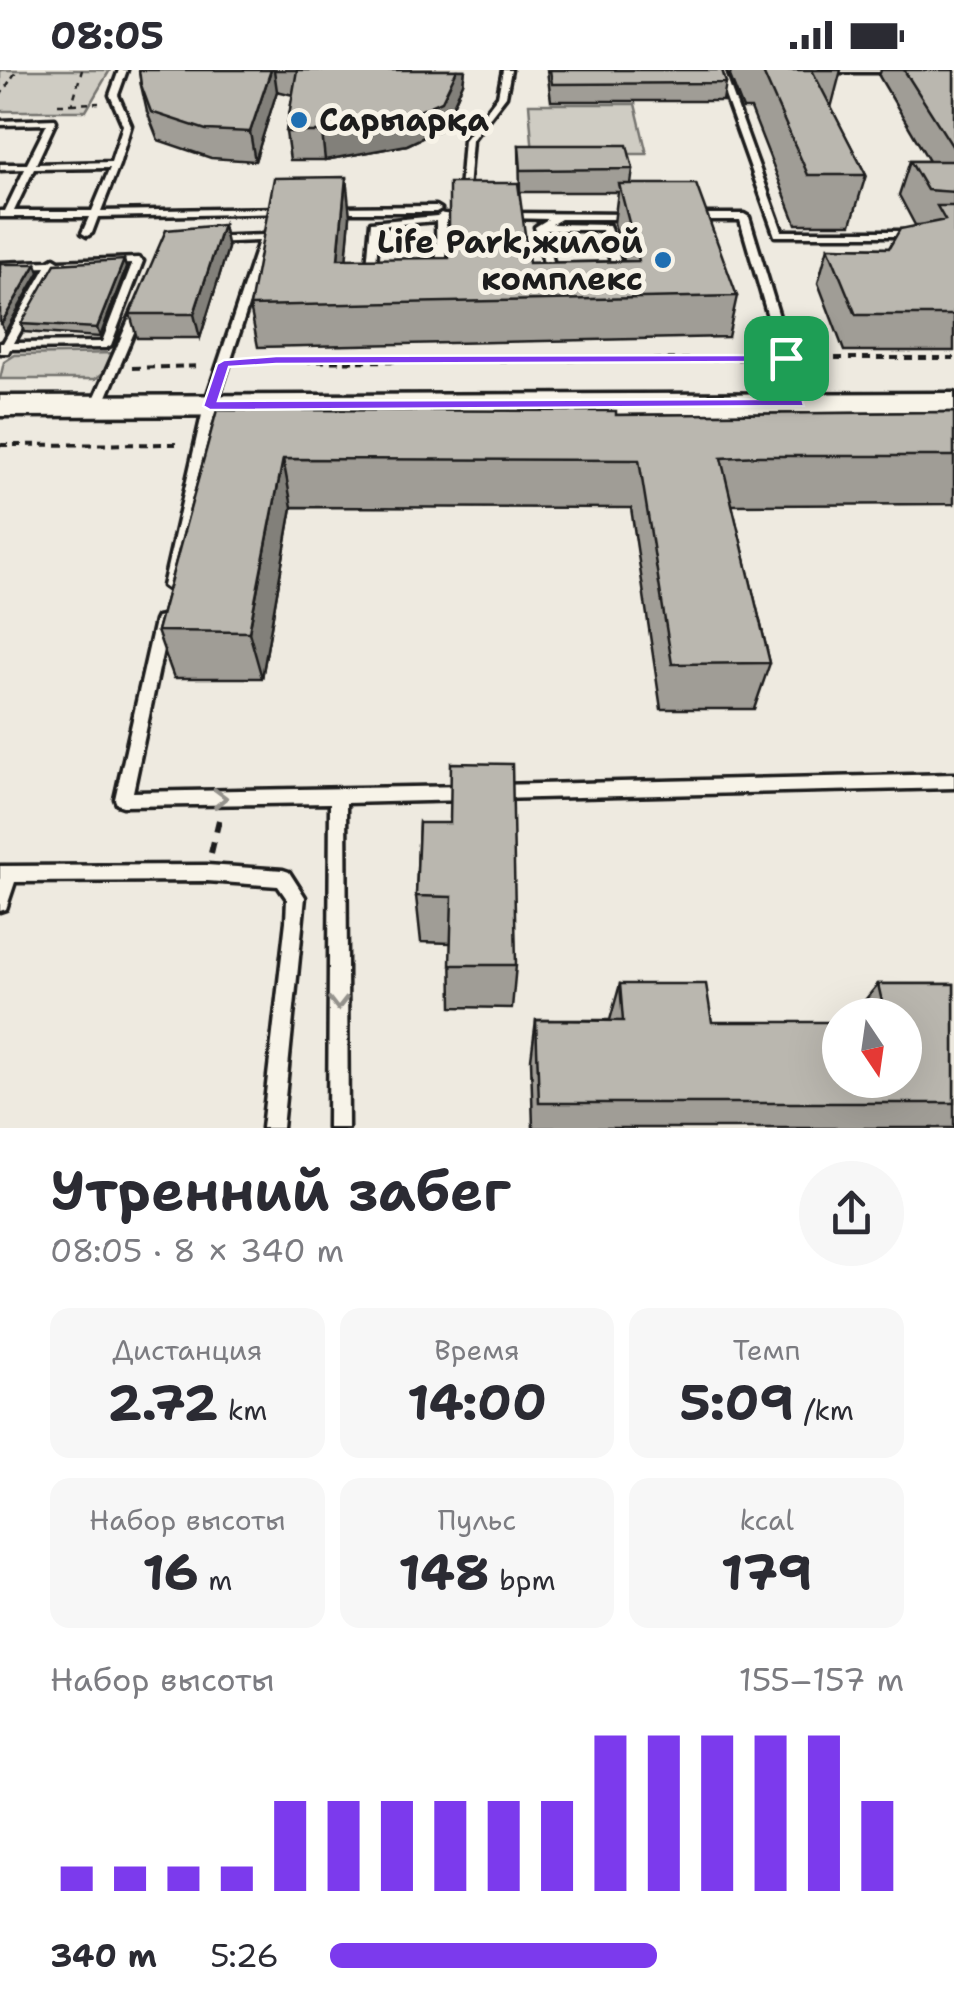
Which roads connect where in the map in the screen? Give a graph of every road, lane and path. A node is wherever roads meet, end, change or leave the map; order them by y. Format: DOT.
graph roads {
  1 [pos="18,70"];
  2 [pos="82,70"];
  3 [pos="123,70"];
  4 [pos="507,70"];
  5 [pos="720,70"];
  6 [pos="740,70"];
  7 [pos="818,70"];
  8 [pos="916,70"];
  9 [pos="0,96"];
  10 [pos="24,122"];
  11 [pos="0,123"];
  12 [pos="115,165"];
  13 [pos="32,166"];
  14 [pos="0,167"];
  15 [pos="314,210"];
  16 [pos="296,211"];
  17 [pos="4,214"];
  18 [pos="95,214"];
  19 [pos="440,216"];
  20 [pos="480,216"];
  21 [pos="500,216"];
  22 [pos="560,216"];
  23 [pos="652,216"];
  24 [pos="670,217"];
  25 [pos="540,226"];
  26 [pos="88,233"];
  27 [pos="934,234"];
  28 [pos="187,242"];
  29 [pos="54,261"];
  30 [pos="0,266"];
  31 [pos="443,294"];
  32 [pos="556,294"];
  33 [pos="624,294"];
  34 [pos="369,295"];
  35 [pos="143,300"];
  36 [pos="5,346"];
  37 [pos="0,355"];
  38 [pos="786,358"];
  39 [pos="954,358"];
  40 [pos="224,364"];
  41 [pos="113,368"];
  42 [pos="799,403"];
  43 [pos="954,403"];
  44 [pos="0,406"];
  45 [pos="97,406"];
  46 [pos="210,406"];
  47 [pos="202,443"];
  48 [pos="0,446"];
  49 [pos="168,593"];
  50 [pos="164,612"];
  51 [pos="954,781"];
  52 [pos="338,796"];
  53 [pos="224,798"];
  54 [pos="5,874"];
  55 [pos="207,874"];
  56 [pos="0,903"];
  57 [pos="272,1128"];
  58 [pos="338,1128"];
  1 -- 9 [label="path"];
  2 -- 10 [label="path"];
  3 -- 12 [label="lane"];
  4 -- 15 [label="lane"];
  5 -- 6 [label="lane"];
  5 -- 27 [label="lane"];
  7 -- 8 [label="lane"];
  10 -- 11 [label="lane"];
  10 -- 13 [label="lane"];
  12 -- 13 [label="lane"];
  12 -- 18 [label="lane"];
  13 -- 14 [label="lane"];
  13 -- 17 [label="lane"];
  16 -- 18 [label="lane"];
  17 -- 18 [label="lane"];
  18 -- 26 [label="lane"];
  19 -- 20 [label="lane"];
  19 -- 31 [label="lane"];
  19 -- 34 [label="lane"];
  21 -- 22 [label="lane"];
  22 -- 23 [label="lane"];
  22 -- 25 [label="lane"];
  24 -- 38 [label="lane"];
  25 -- 32 [label="lane"];
  25 -- 33 [label="lane"];
  28 -- 40 [label="lane"];
  29 -- 30 [label="lane"];
  29 -- 36 [label="lane"];
  29 -- 36 [label="lane"];
  35 -- 41 [label="lane"];
  36 -- 37 [label="lane"];
  38 -- 39 [label="path"];
  38 -- 40 [label="path"];
  38 -- 42 [label="lane"];
  40 -- 41 [label="path"];
  40 -- 46 [label="lane"];
  41 -- 45 [label="lane"];
  42 -- 43 [label="street"];
  42 -- 46 [label="street"];
  44 -- 45 [label="street"];
  45 -- 46 [label="street"];
  46 -- 47 [label="lane"];
  47 -- 48 [label="path"];
  47 -- 49 [label="lane"];
  50 -- 53 [label="lane, one-way"];
  51 -- 52 [label="lane"];
  52 -- 53 [label="lane"];
  52 -- 58 [label="lane, one-way"];
  53 -- 55 [label="path"];
  54 -- 55 [label="lane"];
  54 -- 56 [label="lane"];
  55 -- 57 [label="lane"];
}
